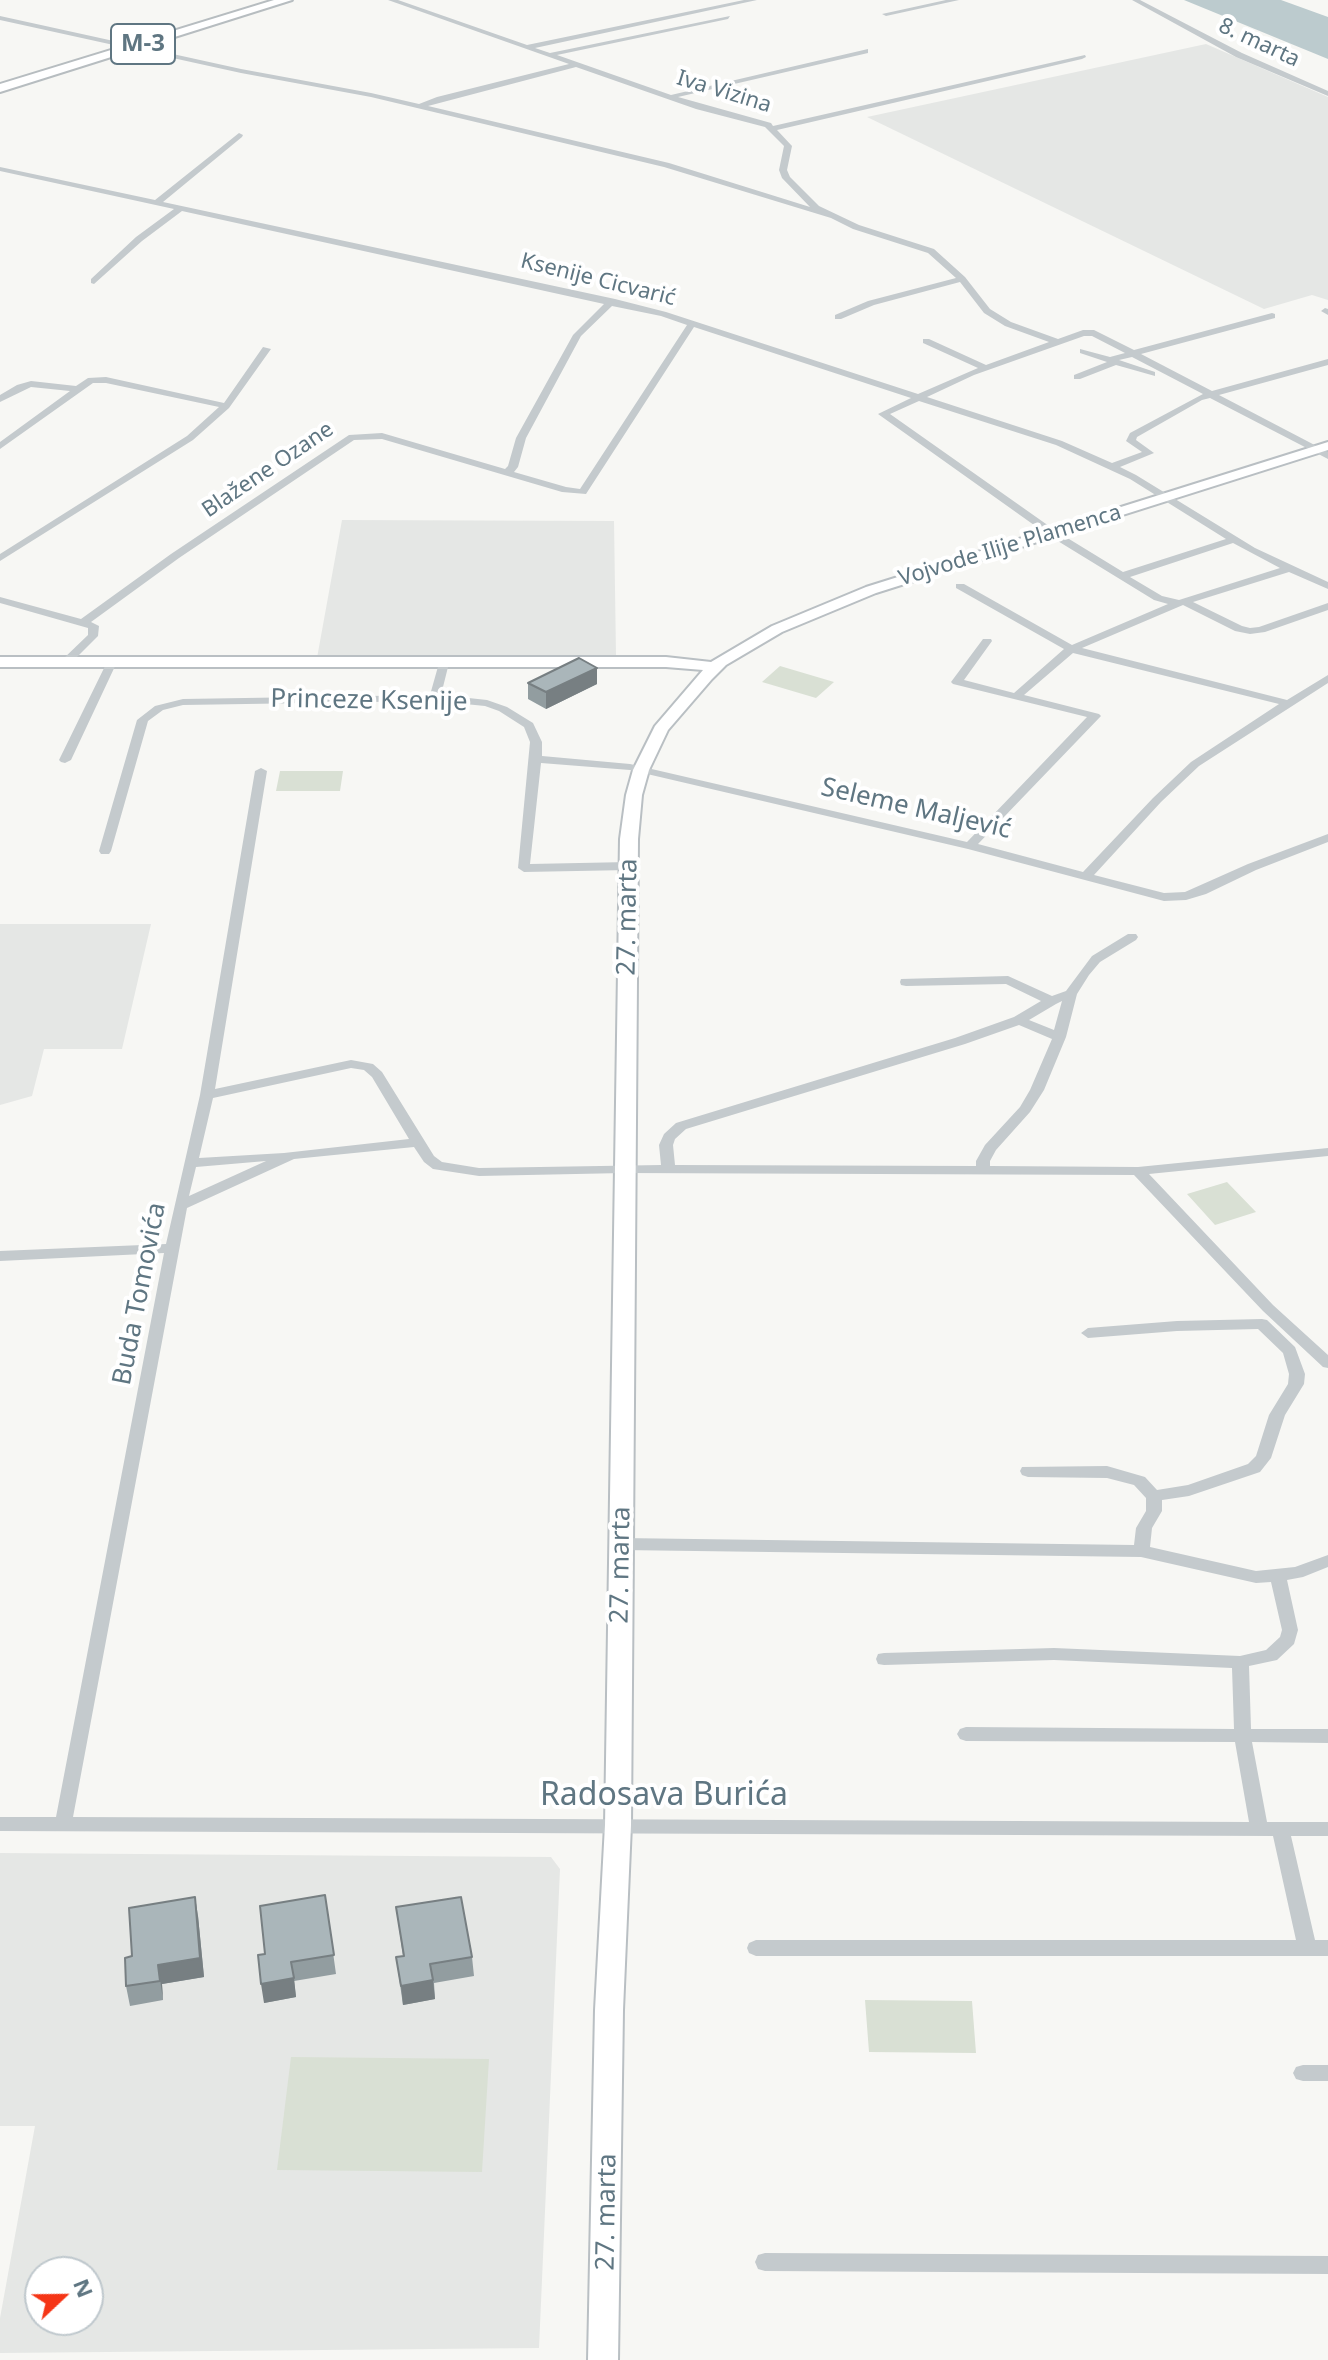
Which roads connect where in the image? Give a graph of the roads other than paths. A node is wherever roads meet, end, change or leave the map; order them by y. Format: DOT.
graph roads {
  1 [pos="286,0"];
  2 [pos="391,0"];
  3 [pos="754,0"];
  4 [pos="956,0"];
  5 [pos="1135,0"];
  6 [pos="886,14"];
  7 [pos="728,17"];
  8 [pos="0,18"];
  9 [pos="137,46"];
  10 [pos="526,47"];
  11 [pos="865,51"];
  12 [pos="549,55"];
  13 [pos="1082,57"];
  14 [pos="576,65"];
  15 [pos="0,88"];
  16 [pos="1328,94"];
  17 [pos="669,97"];
  18 [pos="421,107"];
  19 [pos="775,128"];
  20 [pos="239,135"];
  21 [pos="0,169"];
  22 [pos="158,202"];
  23 [pos="182,207"];
  24 [pos="832,216"];
  25 [pos="962,279"];
  26 [pos="94,281"];
  27 [pos="612,301"];
  28 [pos="1272,316"];
  29 [pos="838,317"];
  30 [pos="692,324"];
  31 [pos="926,341"];
  32 [pos="1058,342"];
  33 [pos="266,349"];
  34 [pos="1083,351"];
  35 [pos="1132,352"];
  36 [pos="1112,361"];
  37 [pos="1328,362"];
  38 [pos="986,368"];
  39 [pos="1152,374"];
  40 [pos="1077,377"];
  41 [pos="76,389"];
  42 [pos="1212,393"];
  43 [pos="915,398"];
  44 [pos="0,399"];
  45 [pos="226,406"];
  46 [pos="0,446"];
  47 [pos="1324,450"];
  48 [pos="1111,467"];
  49 [pos="507,473"];
  50 [pos="1167,497"];
  51 [pos="1052,533"];
  52 [pos="1233,540"];
  53 [pos="0,558"];
  54 [pos="1286,569"];
  55 [pos="1122,576"];
  56 [pos="960,586"];
  57 [pos="1328,586"];
  58 [pos="0,600"];
  59 [pos="1182,602"];
  60 [pos="1328,606"];
  61 [pos="84,622"];
  62 [pos="987,641"];
  63 [pos="1071,649"];
  64 [pos="0,662"];
  65 [pos="66,662"];
  66 [pos="112,662"];
  67 [pos="444,663"];
  68 [pos="710,672"];
  69 [pos="1328,678"];
  70 [pos="1018,695"];
  71 [pos="435,698"];
  72 [pos="1287,703"];
  73 [pos="536,759"];
  74 [pos="65,760"];
  75 [pos="641,770"];
  76 [pos="261,771"];
  77 [pos="1328,838"];
  78 [pos="970,846"];
  79 [pos="105,851"];
  80 [pos="629,866"];
  81 [pos="1087,875"];
  82 [pos="1132,937"];
  83 [pos="906,982"];
  84 [pos="1071,994"];
  85 [pos="1051,1001"];
  86 [pos="1019,1020"];
  87 [pos="1059,1037"];
  88 [pos="207,1095"];
  89 [pos="418,1142"];
  90 [pos="1328,1152"];
  91 [pos="291,1155"];
  92 [pos="190,1163"];
  93 [pos="624,1169"];
  94 [pos="668,1169"];
  95 [pos="983,1169"];
  96 [pos="1138,1171"];
  97 [pos="180,1206"];
  98 [pos="173,1248"];
  99 [pos="0,1256"];
  100 [pos="1269,1319"];
  101 [pos="1088,1333"];
  102 [pos="1328,1363"];
  103 [pos="1028,1471"];
  104 [pos="1154,1496"];
  105 [pos="621,1544"];
  106 [pos="1141,1551"];
  107 [pos="1328,1561"];
  108 [pos="1278,1576"];
  109 [pos="884,1659"];
  110 [pos="1240,1662"];
  111 [pos="966,1734"];
  112 [pos="1328,1736"];
  113 [pos="1243,1738"];
  114 [pos="0,1824"];
  115 [pos="63,1825"];
  116 [pos="618,1825"];
  117 [pos="1259,1828"];
  118 [pos="1280,1828"];
  119 [pos="1328,1829"];
  120 [pos="756,1948"];
  121 [pos="1307,1948"];
  122 [pos="1328,1948"];
  123 [pos="1303,2073"];
  124 [pos="1328,2073"];
  125 [pos="765,2262"];
  126 [pos="1328,2265"];
  127 [pos="603,2360"];
  1 -- 9 [label="main road, M-3"];
  2 -- 10 [label="street, Iva Vizina"];
  3 -- 10 [label="street"];
  4 -- 6 [label="street"];
  5 -- 16 [label="street, 8. marta"];
  7 -- 12 [label="street"];
  8 -- 9 [label="street"];
  9 -- 15 [label="main road, M-3"];
  9 -- 18 [label="street"];
  10 -- 12 [label="street, Iva Vizina"];
  11 -- 17 [label="street"];
  12 -- 14 [label="street, Iva Vizina"];
  13 -- 19 [label="street"];
  14 -- 17 [label="street, Iva Vizina"];
  14 -- 18 [label="street"];
  17 -- 19 [label="street, Iva Vizina"];
  18 -- 24 [label="street"];
  19 -- 24 [label="street, Iva Vizina"];
  20 -- 22 [label="street"];
  21 -- 22 [label="street, Ksenije Cicvarić"];
  22 -- 23 [label="street, Ksenije Cicvarić"];
  23 -- 26 [label="street"];
  23 -- 27 [label="street, Ksenije Cicvarić"];
  24 -- 25 [label="street, Iva Vizina"];
  25 -- 29 [label="street"];
  25 -- 32 [label="street, Iva Vizina"];
  27 -- 30 [label="street, Ksenije Cicvarić"];
  27 -- 49 [label="street"];
  28 -- 35 [label="street"];
  30 -- 43 [label="street, Ksenije Cicvarić"];
  30 -- 49 [label="street, Blažene Ozane"];
  31 -- 38 [label="street"];
  32 -- 35 [label="street"];
  32 -- 38 [label="street"];
  33 -- 45 [label="street"];
  34 -- 36 [label="street"];
  35 -- 36 [label="street"];
  35 -- 42 [label="street"];
  36 -- 39 [label="street"];
  36 -- 40 [label="street"];
  37 -- 42 [label="street"];
  38 -- 43 [label="street"];
  41 -- 44 [label="street"];
  41 -- 45 [label="street"];
  41 -- 46 [label="street"];
  42 -- 47 [label="street"];
  42 -- 48 [label="street"];
  43 -- 48 [label="street, Ksenije Cicvarić"];
  43 -- 51 [label="street"];
  45 -- 53 [label="street"];
  47 -- 50 [label="street, Vojvode Ilije Plamenca"];
  48 -- 50 [label="street, Ksenije Cicvarić"];
  49 -- 61 [label="street, Blažene Ozane"];
  50 -- 51 [label="street, Vojvode Ilije Plamenca"];
  50 -- 52 [label="street, Ksenije Cicvarić"];
  51 -- 55 [label="street"];
  51 -- 68 [label="street, Vojvode Ilije Plamenca"];
  52 -- 54 [label="street"];
  52 -- 55 [label="street"];
  54 -- 57 [label="street"];
  54 -- 59 [label="street"];
  55 -- 59 [label="street"];
  56 -- 63 [label="street"];
  58 -- 61 [label="street"];
  59 -- 60 [label="street"];
  59 -- 63 [label="street"];
  61 -- 65 [label="street"];
  62 -- 70 [label="street"];
  63 -- 70 [label="street"];
  63 -- 72 [label="street"];
  64 -- 65 [label="street, Princeze Ksenije"];
  65 -- 66 [label="street, Princeze Ksenije"];
  66 -- 67 [label="street, Princeze Ksenije"];
  66 -- 74 [label="street"];
  67 -- 68 [label="street, Princeze Ksenije"];
  67 -- 71 [label="street"];
  68 -- 75 [label="street, 27. marta"];
  69 -- 72 [label="street"];
  70 -- 78 [label="street"];
  71 -- 73 [label="street, Princeze Ksenije"];
  71 -- 79 [label="street, Princeze Ksenije"];
  72 -- 81 [label="street"];
  73 -- 75 [label="street"];
  73 -- 80 [label="street, Princeze Ksenije"];
  75 -- 78 [label="street, Seleme Maljević"];
  75 -- 80 [label="street, 27. marta"];
  76 -- 88 [label="street, Buda Tomovića"];
  77 -- 81 [label="street, Seleme Maljević"];
  78 -- 81 [label="street, Seleme Maljević"];
  80 -- 93 [label="street, 27. marta"];
  82 -- 84 [label="street"];
  83 -- 85 [label="street"];
  84 -- 85 [label="street"];
  84 -- 87 [label="street"];
  85 -- 86 [label="street"];
  86 -- 87 [label="street"];
  86 -- 94 [label="street"];
  87 -- 95 [label="street"];
  88 -- 89 [label="street"];
  88 -- 92 [label="street, Buda Tomovića"];
  89 -- 91 [label="street"];
  89 -- 93 [label="street"];
  90 -- 96 [label="street"];
  91 -- 92 [label="street"];
  91 -- 97 [label="street"];
  92 -- 97 [label="street, Buda Tomovića"];
  93 -- 94 [label="street"];
  93 -- 105 [label="street, 27. marta"];
  94 -- 95 [label="street"];
  95 -- 96 [label="street"];
  96 -- 100 [label="street"];
  97 -- 98 [label="street, Buda Tomovića"];
  98 -- 99 [label="street"];
  98 -- 115 [label="street, Buda Tomovića"];
  100 -- 101 [label="street"];
  100 -- 102 [label="street"];
  100 -- 104 [label="street"];
  103 -- 104 [label="street"];
  104 -- 106 [label="street"];
  105 -- 106 [label="street"];
  105 -- 116 [label="street, 27. marta"];
  106 -- 108 [label="street"];
  107 -- 108 [label="street"];
  108 -- 110 [label="street"];
  109 -- 110 [label="street"];
  110 -- 113 [label="street"];
  111 -- 113 [label="street"];
  112 -- 113 [label="street"];
  113 -- 117 [label="street"];
  114 -- 115 [label="street, Radosava Burića"];
  115 -- 116 [label="street, Radosava Burića"];
  116 -- 117 [label="street, Radosava Burića"];
  116 -- 127 [label="street, 27. marta"];
  117 -- 118 [label="street, Radosava Burića"];
  118 -- 119 [label="street, Radosava Burića"];
  118 -- 121 [label="street"];
  120 -- 121 [label="street"];
  121 -- 122 [label="street"];
  123 -- 124 [label="street"];
  125 -- 126 [label="street"];
}
